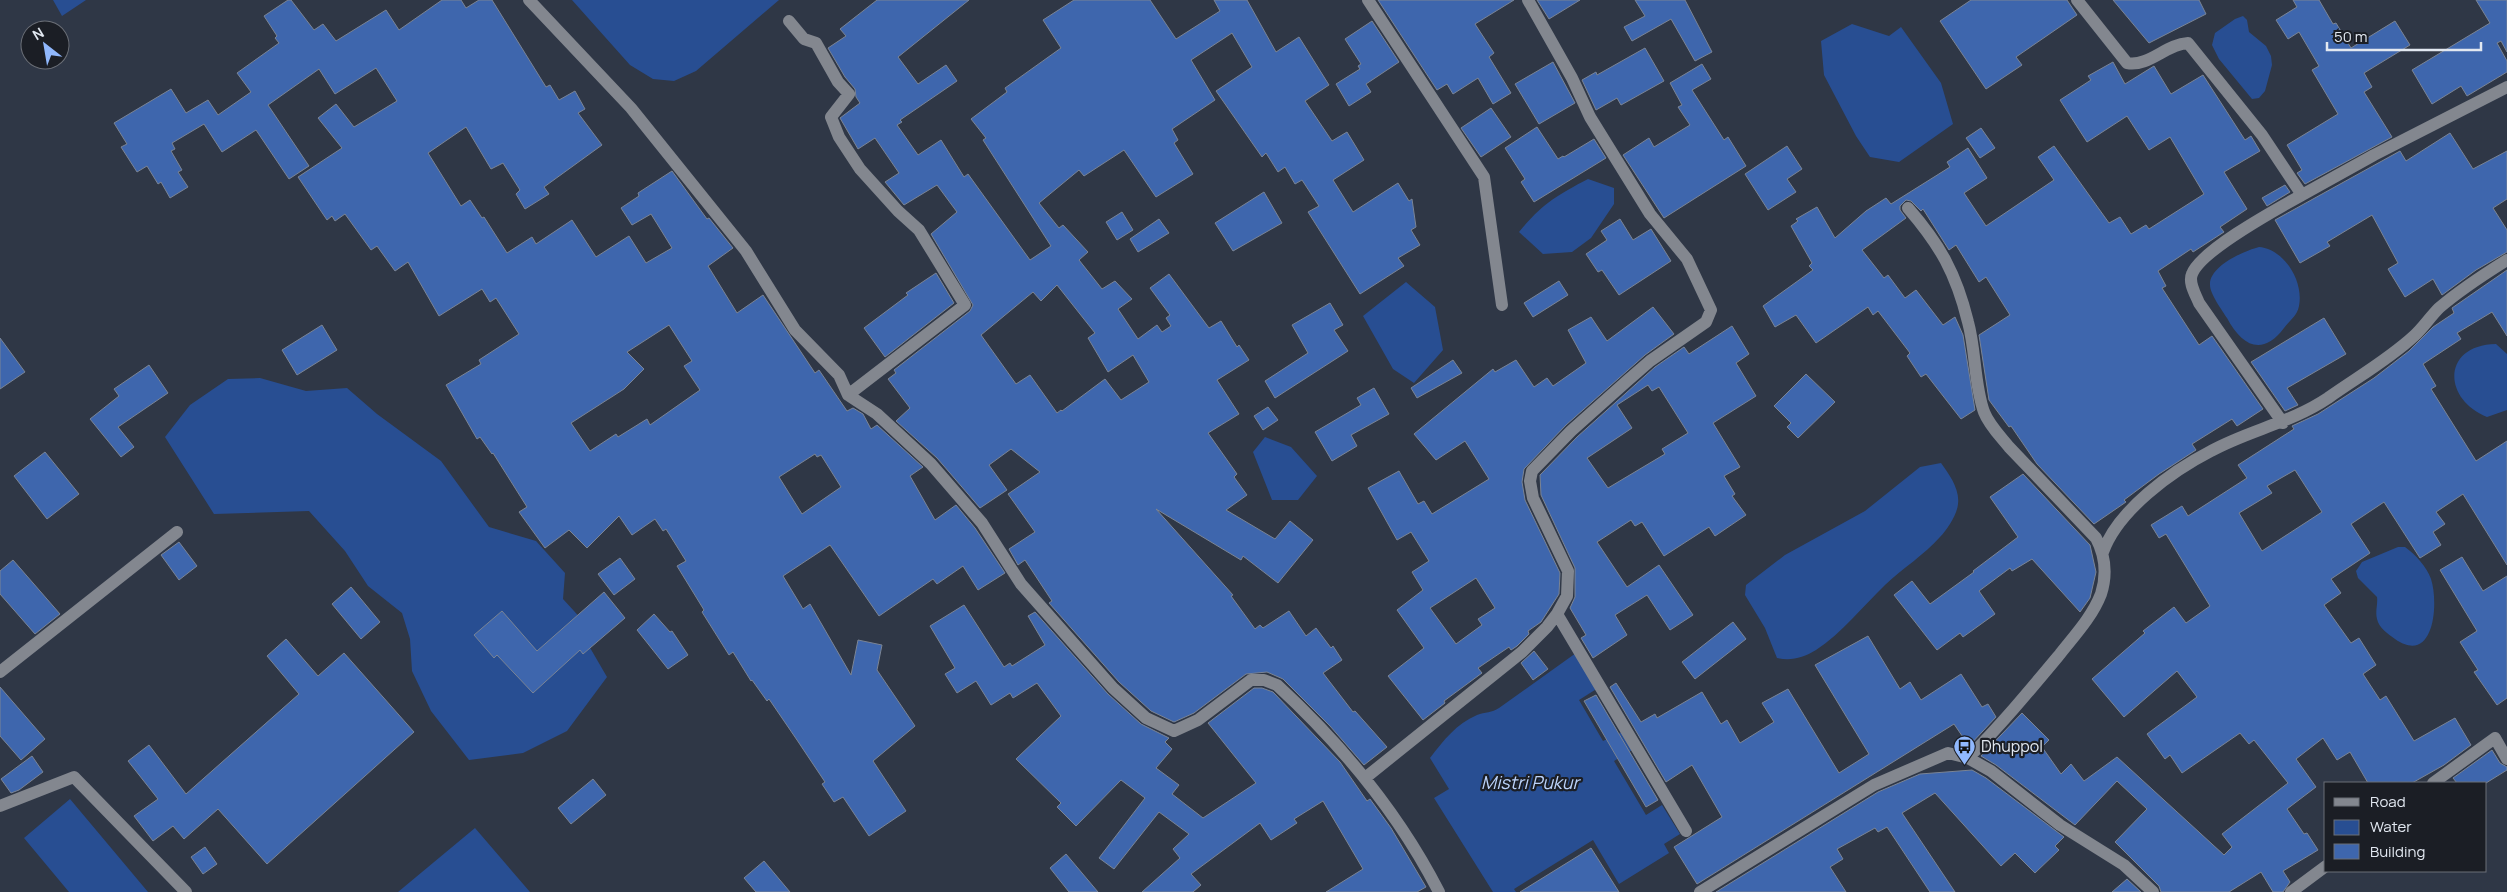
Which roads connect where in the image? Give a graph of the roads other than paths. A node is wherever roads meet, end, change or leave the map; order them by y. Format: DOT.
graph roads {
  1 [pos="529,0"];
  2 [pos="1368,0"];
  3 [pos="1528,0"];
  4 [pos="2077,0"];
  5 [pos="789,20"];
  6 [pos="2507,87"];
  7 [pos="2302,195"];
  8 [pos="1908,208"];
  9 [pos="2507,260"];
  10 [pos="1502,304"];
  11 [pos="848,395"];
  12 [pos="2282,423"];
  13 [pos="177,532"];
  14 [pos="2103,552"];
  15 [pos="1557,614"];
  16 [pos="0,672"];
  17 [pos="1968,758"];
  18 [pos="2507,759"];
  19 [pos="1365,778"];
  20 [pos="2434,782"];
  21 [pos="0,806"];
  22 [pos="1686,831"];
  23 [pos="2324,867"];
  24 [pos="186,892"];
  25 [pos="1439,892"];
  26 [pos="1700,892"];
  27 [pos="2154,892"];
  28 [pos="2291,892"];
  1 -- 11 [label="street"];
  2 -- 10 [label="street"];
  3 -- 15 [label="street"];
  4 -- 7 [label="street"];
  5 -- 11 [label="street"];
  6 -- 7 [label="street"];
  7 -- 12 [label="street"];
  8 -- 14 [label="street"];
  9 -- 12 [label="street"];
  11 -- 19 [label="street"];
  12 -- 14 [label="street"];
  13 -- 16 [label="street"];
  14 -- 17 [label="street"];
  15 -- 19 [label="street"];
  15 -- 22 [label="street"];
  17 -- 26 [label="street"];
  17 -- 27 [label="street"];
  18 -- 20 [label="street"];
  19 -- 25 [label="street"];
  21 -- 24 [label="street"];
  23 -- 28 [label="street"];
}
